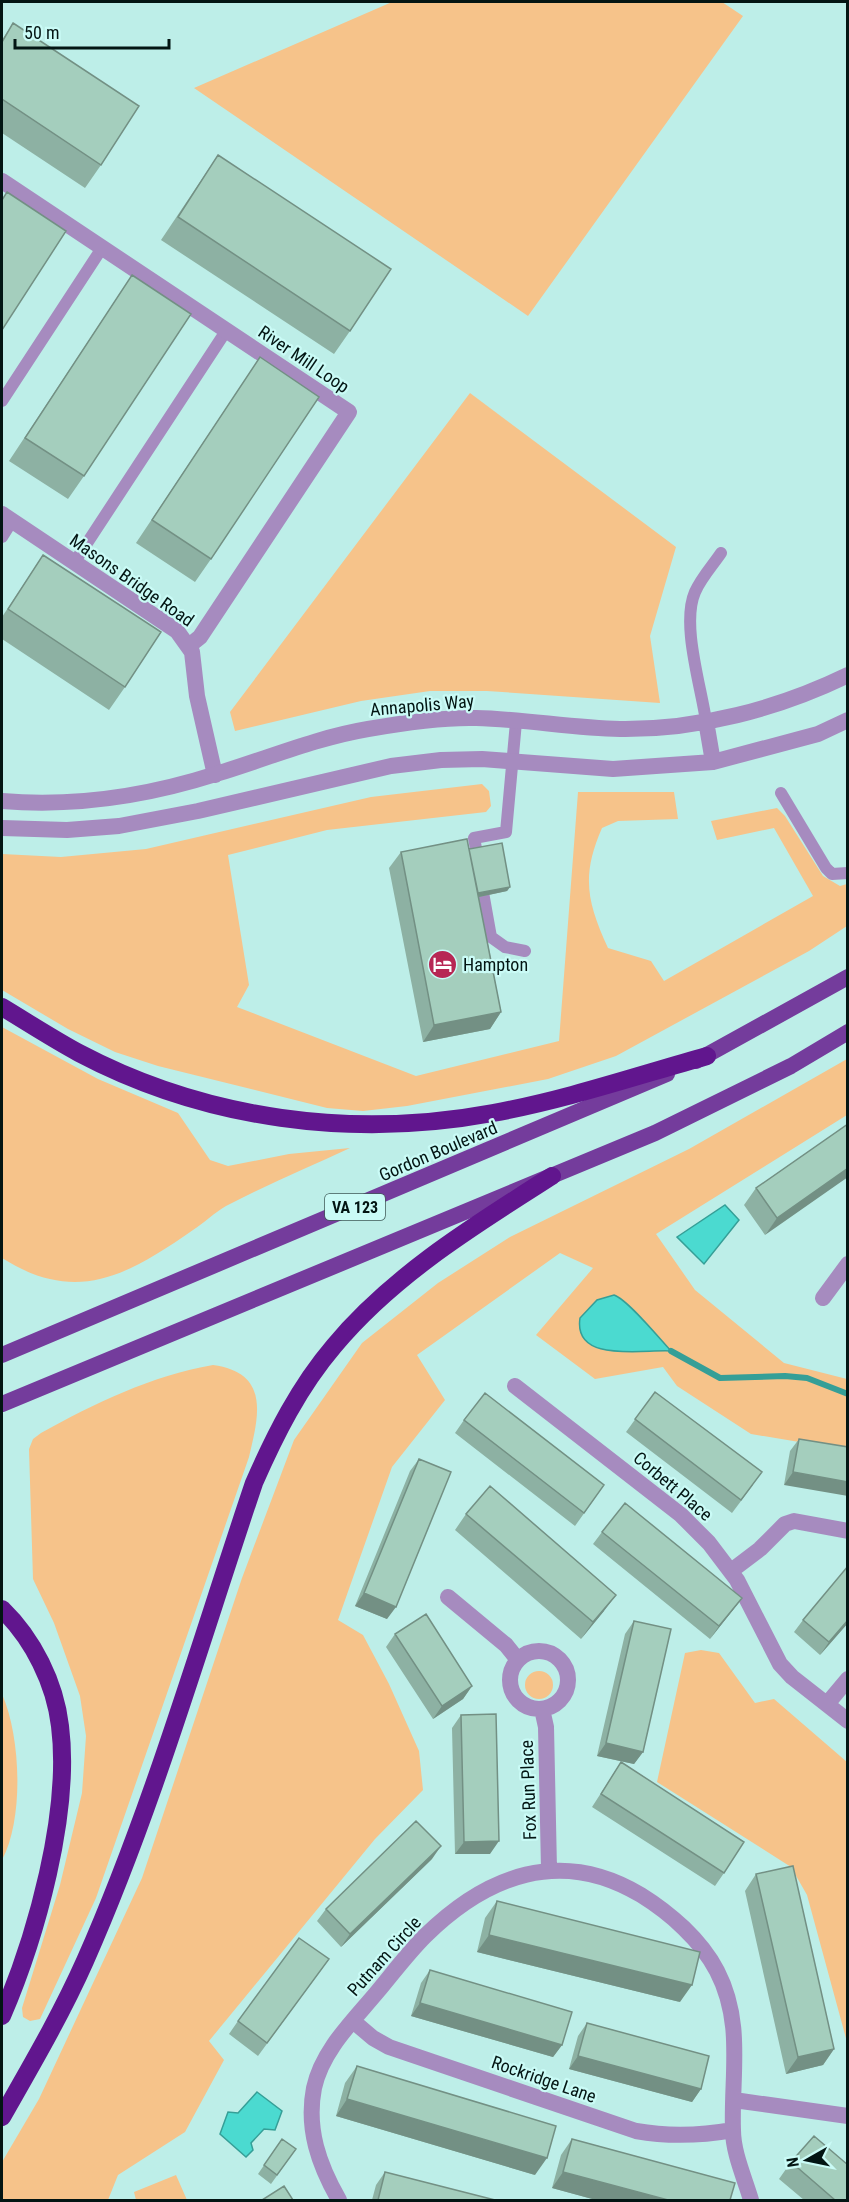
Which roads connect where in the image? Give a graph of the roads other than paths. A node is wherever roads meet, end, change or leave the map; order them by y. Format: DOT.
graph roads {
  1 [pos="2,181"];
  2 [pos="102,248"];
  3 [pos="226,331"];
  4 [pos="2,401"];
  5 [pos="7,518"];
  6 [pos="2,537"];
  7 [pos="722,553"];
  8 [pos="74,563"];
  9 [pos="190,645"];
  10 [pos="848,675"];
  11 [pos="848,720"];
  12 [pos="706,721"];
  13 [pos="516,722"];
  14 [pos="513,762"];
  15 [pos="713,762"];
  16 [pos="215,775"];
  17 [pos="781,793"];
  18 [pos="2,801"];
  19 [pos="2,828"];
  20 [pos="848,873"];
  21 [pos="525,951"];
  22 [pos="848,977"];
  23 [pos="2,1007"];
  24 [pos="848,1032"];
  25 [pos="707,1056"];
  26 [pos="552,1176"];
  27 [pos="848,1264"];
  28 [pos="823,1298"];
  29 [pos="2,1355"];
  30 [pos="515,1386"];
  31 [pos="2,1404"];
  32 [pos="848,1531"];
  33 [pos="731,1571"];
  34 [pos="448,1597"];
  35 [pos="2,1609"];
  36 [pos="518,1660"];
  37 [pos="848,1679"];
  38 [pos="827,1704"];
  39 [pos="542,1709"];
  40 [pos="848,1721"];
  41 [pos="549,1869"];
  42 [pos="2,2016"];
  43 [pos="353,2021"];
  44 [pos="734,2100"];
  45 [pos="848,2116"];
  46 [pos="2,2117"];
  47 [pos="733,2130"];
  48 [pos="339,2200"];
  49 [pos="751,2200"];
  1 -- 2 [label="street, River Mill Loop"];
  2 -- 3 [label="street, River Mill Loop"];
  2 -- 4 [label="lane"];
  3 -- 8 [label="lane"];
  3 -- 9 [label="street, River Mill Loop"];
  5 -- 6 [label="lane"];
  5 -- 8 [label="street, Masons Bridge Road"];
  7 -- 12 [label="lane"];
  8 -- 9 [label="street, Masons Bridge Road"];
  9 -- 16 [label="street, Masons Bridge Road"];
  10 -- 12 [label="street, Annapolis Way"];
  11 -- 15 [label="street"];
  12 -- 13 [label="street, Annapolis Way"];
  12 -- 15 [label="street"];
  13 -- 14 [label="lane"];
  13 -- 16 [label="street, Annapolis Way"];
  14 -- 15 [label="street"];
  14 -- 19 [label="street"];
  14 -- 21 [label="lane"];
  16 -- 18 [label="street, Annapolis Way"];
  17 -- 20 [label="lane"];
  22 -- 25 [label="main road, Gordon Boulevard / VA 123"];
  23 -- 25 [label="highway"];
  24 -- 26 [label="main road, VA 123"];
  25 -- 29 [label="main road, Gordon Boulevard / VA 123"];
  26 -- 31 [label="main road, VA 123"];
  26 -- 46 [label="highway"];
  27 -- 28 [label="street"];
  30 -- 33 [label="street, Corbett Place"];
  32 -- 33 [label="street"];
  33 -- 38 [label="street, Corbett Place"];
  34 -- 36 [label="street"];
  35 -- 42 [label="highway"];
  36 -- 39 [label="street"];
  36 -- 39 [label="street"];
  37 -- 38 [label="street"];
  38 -- 40 [label="street, Corbett Place"];
  39 -- 41 [label="street, Fox Run Place"];
  41 -- 43 [label="street, Putnam Circle"];
  41 -- 44 [label="street, Putnam Circle"];
  43 -- 47 [label="street, Rockridge Lane"];
  43 -- 48 [label="street, Putnam Circle"];
  44 -- 45 [label="street"];
  44 -- 47 [label="street, Putnam Circle"];
  47 -- 49 [label="street, Putnam Circle"];
}
